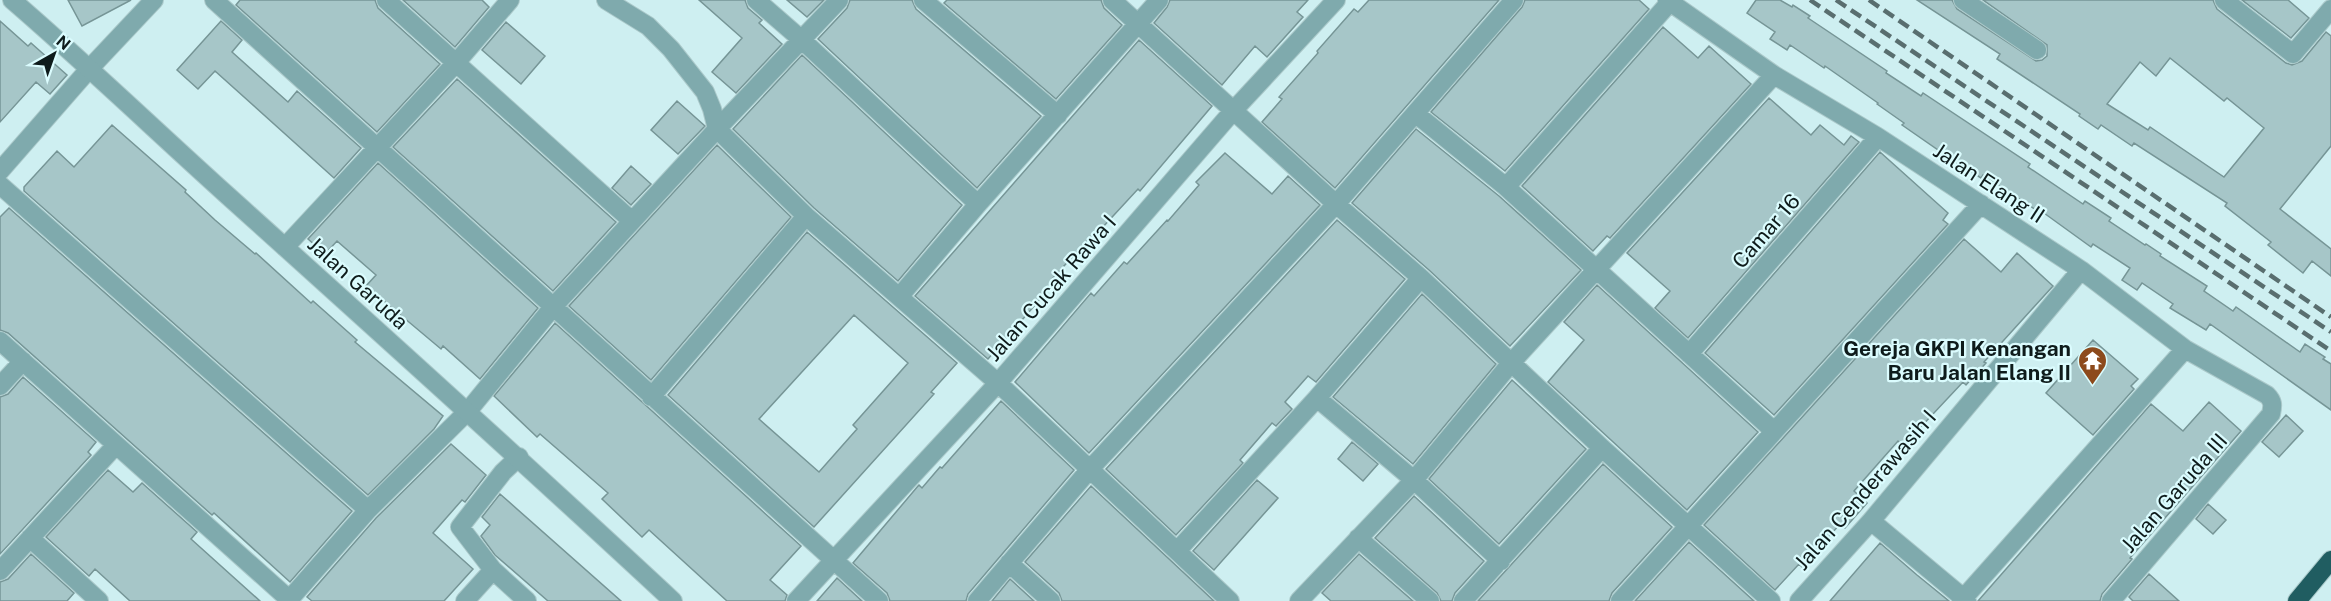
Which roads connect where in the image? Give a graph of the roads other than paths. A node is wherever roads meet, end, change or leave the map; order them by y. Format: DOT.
graph roads {
  1 [pos="12,0"];
  2 [pos="154,0"];
  3 [pos="214,0"];
  4 [pos="386,0"];
  5 [pos="510,0"];
  6 [pos="606,0"];
  7 [pos="756,0"];
  8 [pos="839,0"];
  9 [pos="923,0"];
  10 [pos="1112,0"];
  11 [pos="1159,0"];
  12 [pos="1336,0"];
  13 [pos="1514,0"];
  14 [pos="1964,0"];
  15 [pos="2224,0"];
  16 [pos="1669,1"];
  17 [pos="2331,9"];
  18 [pos="1139,23"];
  19 [pos="802,40"];
  20 [pos="2037,50"];
  21 [pos="455,64"];
  22 [pos="90,68"];
  23 [pos="1774,75"];
  24 [pos="1233,111"];
  25 [pos="1416,114"];
  26 [pos="1058,115"];
  27 [pos="717,129"];
  28 [pos="1878,137"];
  29 [pos="377,149"];
  30 [pos="0,171"];
  31 [pos="0,185"];
  32 [pos="1506,187"];
  33 [pos="978,204"];
  34 [pos="1336,204"];
  35 [pos="1981,204"];
  36 [pos="806,216"];
  37 [pos="632,222"];
  38 [pos="285,247"];
  39 [pos="1596,269"];
  40 [pos="2081,270"];
  41 [pos="1421,278"];
  42 [pos="899,297"];
  43 [pos="553,307"];
  44 [pos="0,341"];
  45 [pos="2184,349"];
  46 [pos="1689,354"];
  47 [pos="23,361"];
  48 [pos="1512,363"];
  49 [pos="998,383"];
  50 [pos="0,386"];
  51 [pos="651,397"];
  52 [pos="1317,399"];
  53 [pos="468,411"];
  54 [pos="2271,414"];
  55 [pos="1774,431"];
  56 [pos="116,444"];
  57 [pos="1602,448"];
  58 [pos="519,457"];
  59 [pos="1090,469"];
  60 [pos="1414,480"];
  61 [pos="368,510"];
  62 [pos="1871,521"];
  63 [pos="1688,524"];
  64 [pos="30,538"];
  65 [pos="1358,538"];
  66 [pos="1177,551"];
  67 [pos="832,559"];
  68 [pos="2331,560"];
  69 [pos="1501,561"];
  70 [pos="1009,563"];
  71 [pos="493,570"];
  72 [pos="0,571"];
  73 [pos="289,600"];
  74 [pos="1964,600"];
  75 [pos="99,601"];
  76 [pos="465,601"];
  77 [pos="527,601"];
  78 [pos="673,601"];
  79 [pos="796,601"];
  80 [pos="879,601"];
  81 [pos="977,601"];
  82 [pos="1051,601"];
  83 [pos="1230,601"];
  84 [pos="1299,601"];
  85 [pos="1430,601"];
  86 [pos="1463,601"];
  87 [pos="1620,601"];
  88 [pos="1772,601"];
  89 [pos="1799,601"];
  90 [pos="2111,601"];
  91 [pos="2297,601"];
  1 -- 22 [label="street, Jalan Garuda"];
  2 -- 22 [label="street"];
  3 -- 29 [label="street"];
  4 -- 21 [label="street"];
  5 -- 21 [label="street"];
  6 -- 27 [label="street"];
  7 -- 19 [label="street"];
  8 -- 19 [label="street"];
  9 -- 26 [label="street"];
  10 -- 18 [label="street"];
  11 -- 18 [label="street"];
  12 -- 24 [label="street, Jalan Cucak Rawa I"];
  13 -- 25 [label="street"];
  14 -- 20 [label="street"];
  15 -- 17 [label="street"];
  16 -- 23 [label="street, Jalan Elang II"];
  16 -- 32 [label="street"];
  18 -- 24 [label="street"];
  18 -- 26 [label="street"];
  19 -- 27 [label="street"];
  19 -- 33 [label="street"];
  21 -- 29 [label="street"];
  21 -- 37 [label="street"];
  22 -- 30 [label="street"];
  22 -- 38 [label="street, Jalan Garuda"];
  23 -- 28 [label="street, Jalan Elang II"];
  23 -- 39 [label="street"];
  24 -- 34 [label="street"];
  24 -- 49 [label="street, Jalan Cucak Rawa I"];
  25 -- 32 [label="street"];
  25 -- 34 [label="street"];
  26 -- 33 [label="street"];
  27 -- 36 [label="street"];
  27 -- 37 [label="street"];
  28 -- 35 [label="street, Jalan Elang II"];
  28 -- 46 [label="street, Camar 16"];
  29 -- 38 [label="street"];
  29 -- 43 [label="street"];
  31 -- 61 [label="street"];
  32 -- 39 [label="street"];
  33 -- 42 [label="street"];
  34 -- 41 [label="street"];
  34 -- 59 [label="street"];
  35 -- 40 [label="street, Jalan Elang II"];
  35 -- 55 [label="street"];
  36 -- 42 [label="street"];
  36 -- 51 [label="street"];
  37 -- 43 [label="street"];
  38 -- 53 [label="street, Jalan Garuda"];
  39 -- 46 [label="street"];
  39 -- 48 [label="street"];
  40 -- 45 [label="street, Jalan Elang II"];
  40 -- 62 [label="street, Jalan Cenderawasih I"];
  41 -- 48 [label="street"];
  41 -- 52 [label="street"];
  42 -- 49 [label="street"];
  43 -- 51 [label="street"];
  43 -- 53 [label="street"];
  44 -- 47 [label="street"];
  45 -- 54 [label="street, Jalan Elang II"];
  45 -- 74 [label="street"];
  46 -- 55 [label="street"];
  47 -- 50 [label="street"];
  47 -- 56 [label="street"];
  48 -- 57 [label="street"];
  48 -- 60 [label="street"];
  49 -- 59 [label="street"];
  49 -- 67 [label="street, Jalan Cucak Rawa I"];
  51 -- 67 [label="street"];
  52 -- 60 [label="street"];
  52 -- 66 [label="street"];
  53 -- 58 [label="street, Jalan Garuda"];
  53 -- 61 [label="street"];
  54 -- 90 [label="street, Jalan Garuda III"];
  55 -- 63 [label="street"];
  56 -- 64 [label="street"];
  56 -- 73 [label="street"];
  57 -- 63 [label="street"];
  57 -- 69 [label="street"];
  58 -- 71 [label="street"];
  58 -- 78 [label="street, Jalan Garuda"];
  59 -- 66 [label="street"];
  59 -- 70 [label="street"];
  60 -- 65 [label="street"];
  60 -- 69 [label="street"];
  61 -- 73 [label="street"];
  62 -- 74 [label="street"];
  62 -- 89 [label="street, Jalan Cenderawasih I"];
  63 -- 87 [label="street"];
  63 -- 88 [label="street"];
  64 -- 72 [label="street"];
  64 -- 75 [label="street"];
  65 -- 84 [label="street"];
  65 -- 85 [label="street"];
  66 -- 83 [label="street"];
  67 -- 79 [label="street, Jalan Cucak Rawa I"];
  67 -- 80 [label="street"];
  68 -- 91 [label="highway"];
  69 -- 86 [label="street"];
  70 -- 81 [label="street"];
  70 -- 82 [label="street"];
  71 -- 76 [label="street"];
  71 -- 77 [label="street"];
}
